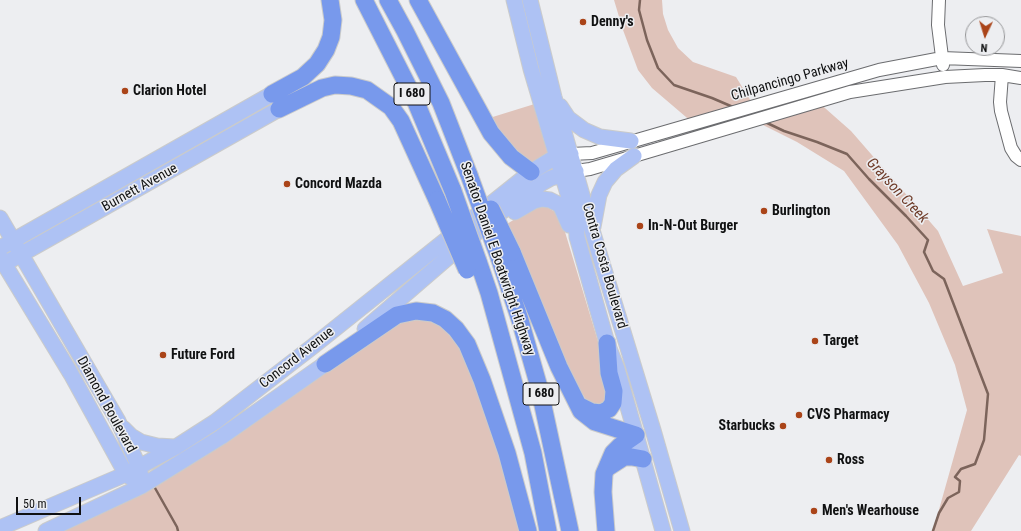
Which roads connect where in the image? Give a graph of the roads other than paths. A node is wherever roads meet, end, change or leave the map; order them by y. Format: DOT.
graph roads {
  1 [pos="330,0"];
  2 [pos="364,0"];
  3 [pos="388,0"];
  4 [pos="418,0"];
  5 [pos="514,0"];
  6 [pos="530,0"];
  7 [pos="939,0"];
  8 [pos="942,58"];
  9 [pos="1021,61"];
  10 [pos="1002,75"];
  11 [pos="945,77"];
  12 [pos="1021,78"];
  13 [pos="831,84"];
  14 [pos="554,97"];
  15 [pos="276,102"];
  16 [pos="724,114"];
  17 [pos="774,114"];
  18 [pos="688,140"];
  19 [pos="631,141"];
  20 [pos="564,155"];
  21 [pos="634,156"];
  22 [pos="1021,160"];
  23 [pos="530,172"];
  24 [pos="569,173"];
  25 [pos="496,215"];
  26 [pos="0,218"];
  27 [pos="592,230"];
  28 [pos="577,237"];
  29 [pos="6,245"];
  30 [pos="21,255"];
  31 [pos="506,256"];
  32 [pos="1,263"];
  33 [pos="472,266"];
  34 [pos="607,343"];
  35 [pos="325,364"];
  36 [pos="576,404"];
  37 [pos="119,425"];
  38 [pos="636,435"];
  39 [pos="176,447"];
  40 [pos="643,459"];
  41 [pos="606,469"];
  42 [pos="133,471"];
  43 [pos="142,486"];
  44 [pos="0,528"];
  45 [pos="46,531"];
  46 [pos="528,531"];
  47 [pos="548,531"];
  48 [pos="570,531"];
  49 [pos="606,531"];
  50 [pos="663,531"];
  51 [pos="682,531"];
  1 -- 15 [label="highway"];
  2 -- 33 [label="highway, Senator Daniel E Boatwright Highway / I 680, bridge"];
  3 -- 31 [label="highway, Senator Daniel E Boatwright Highway / I 680, bridge"];
  4 -- 23 [label="highway"];
  5 -- 20 [label="main road, Contra Costa Boulevard"];
  6 -- 14 [label="main road, Contra Costa Boulevard"];
  7 -- 8 [label="street"];
  8 -- 9 [label="street, Chilpancingo Parkway"];
  8 -- 11 [label="street"];
  8 -- 13 [label="street, Chilpancingo Parkway"];
  10 -- 11 [label="street, Chilpancingo Parkway"];
  10 -- 12 [label="street, Chilpancingo Parkway"];
  10 -- 22 [label="street"];
  11 -- 17 [label="street, Chilpancingo Parkway"];
  13 -- 16 [label="street, Chilpancingo Parkway"];
  13 -- 17 [label="street"];
  14 -- 19 [label="main road"];
  14 -- 20 [label="main road, Contra Costa Boulevard"];
  15 -- 29 [label="main road, Burnett Avenue"];
  15 -- 30 [label="main road, Burnett Avenue"];
  15 -- 33 [label="highway, bridge"];
  16 -- 18 [label="street"];
  16 -- 19 [label="street, Chilpancingo Parkway"];
  17 -- 18 [label="street, Chilpancingo Parkway"];
  18 -- 21 [label="street, Chilpancingo Parkway"];
  19 -- 20 [label="street, Chilpancingo Parkway"];
  20 -- 23 [label="main road, Concord Avenue"];
  20 -- 24 [label="main road, Contra Costa Boulevard"];
  21 -- 24 [label="street, Chilpancingo Parkway"];
  21 -- 27 [label="main road"];
  23 -- 39 [label="main road, Concord Avenue"];
  24 -- 25 [label="main road, Concord Avenue"];
  24 -- 27 [label="main road, Contra Costa Boulevard"];
  24 -- 28 [label="main road, Contra Costa Boulevard"];
  25 -- 28 [label="main road"];
  25 -- 35 [label="main road, Concord Avenue"];
  26 -- 29 [label="main road, Diamond Boulevard"];
  27 -- 51 [label="main road, Contra Costa Boulevard"];
  28 -- 34 [label="main road, Contra Costa Boulevard"];
  29 -- 30 [label="main road, Diamond Boulevard"];
  30 -- 32 [label="main road, Burnett Avenue"];
  30 -- 37 [label="main road, Diamond Boulevard"];
  31 -- 36 [label="highway"];
  31 -- 48 [label="highway, Senator Daniel E Boatwright Highway / I 680"];
  32 -- 42 [label="main road, Diamond Boulevard"];
  33 -- 47 [label="highway, Senator Daniel E Boatwright Highway / I 680"];
  34 -- 36 [label="highway"];
  34 -- 38 [label="main road, Contra Costa Boulevard"];
  35 -- 43 [label="main road, Concord Avenue"];
  35 -- 46 [label="highway"];
  36 -- 38 [label="highway"];
  37 -- 39 [label="main road"];
  37 -- 42 [label="main road, Diamond Boulevard"];
  38 -- 40 [label="main road, Contra Costa Boulevard"];
  38 -- 41 [label="highway"];
  39 -- 42 [label="main road, Concord Avenue"];
  40 -- 41 [label="highway"];
  40 -- 50 [label="main road, Contra Costa Boulevard"];
  41 -- 49 [label="highway"];
  42 -- 43 [label="main road, Diamond Boulevard"];
  42 -- 44 [label="main road, Concord Avenue"];
  43 -- 45 [label="main road, Concord Avenue"];
}
